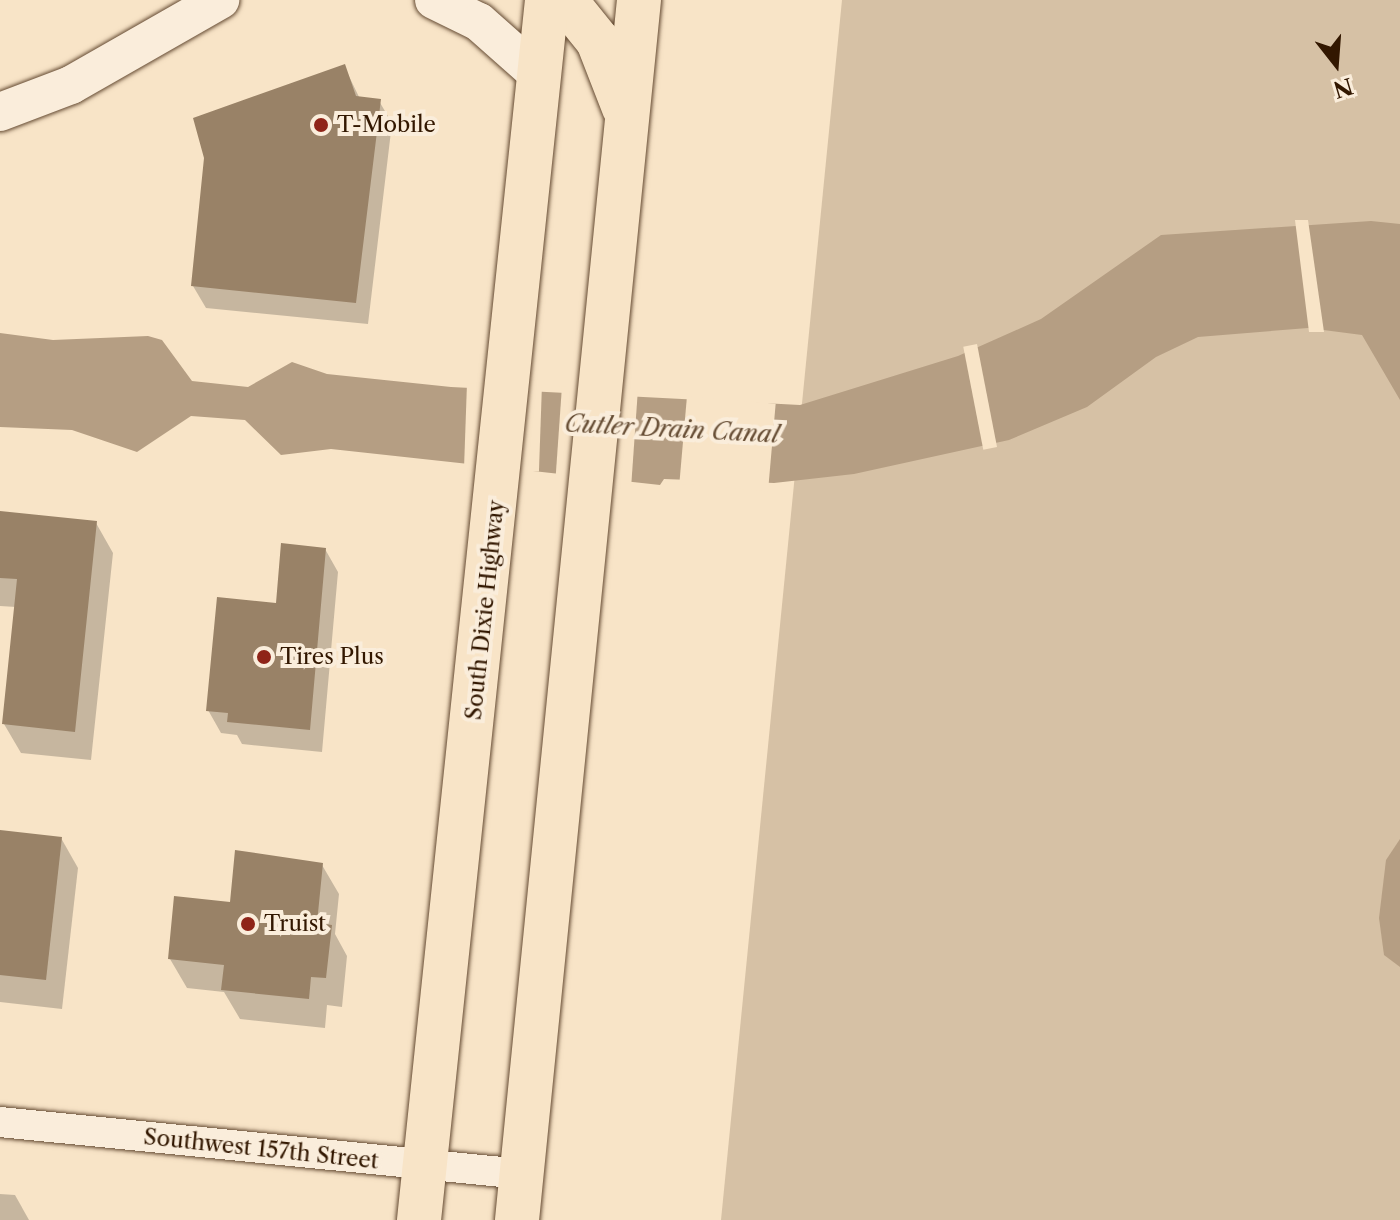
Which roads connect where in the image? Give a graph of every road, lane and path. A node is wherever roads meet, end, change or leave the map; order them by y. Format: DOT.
graph roads {
  1 [pos="220,0"];
  2 [pos="434,0"];
  3 [pos="547,0"];
  4 [pos="565,0"];
  5 [pos="639,0"];
  6 [pos="540,76"];
  7 [pos="0,112"];
  8 [pos="627,118"];
  9 [pos="0,1122"];
  10 [pos="425,1163"];
  11 [pos="522,1174"];
  12 [pos="419,1220"];
  13 [pos="517,1220"];
  1 -- 7 [label="street"];
  2 -- 6 [label="street"];
  3 -- 6 [label="highway, South Dixie Highway"];
  4 -- 8 [label="highway"];
  5 -- 8 [label="highway"];
  6 -- 10 [label="highway, South Dixie Highway"];
  8 -- 11 [label="highway"];
  9 -- 10 [label="street, Southwest 157th Street"];
  10 -- 11 [label="street, Southwest 157th Street"];
  10 -- 12 [label="highway, South Dixie Highway"];
  11 -- 13 [label="highway"];
}
